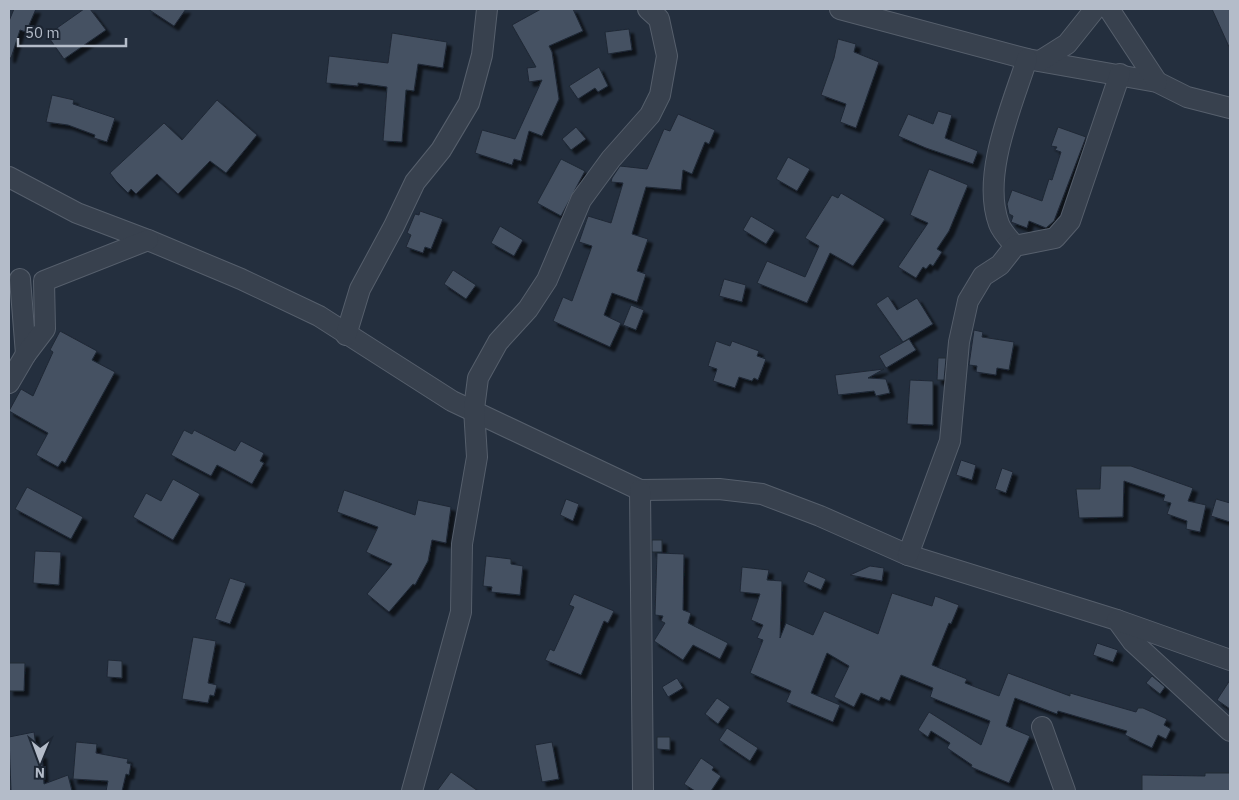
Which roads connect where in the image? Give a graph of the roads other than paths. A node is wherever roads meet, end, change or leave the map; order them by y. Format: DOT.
graph roads {
  1 [pos="487,9"];
  2 [pos="840,9"];
  3 [pos="1095,9"];
  4 [pos="1110,9"];
  5 [pos="656,12"];
  6 [pos="912,18"];
  7 [pos="1034,60"];
  8 [pos="1120,74"];
  9 [pos="1157,82"];
  10 [pos="1230,108"];
  11 [pos="9,178"];
  12 [pos="148,240"];
  13 [pos="1014,246"];
  14 [pos="14,276"];
  15 [pos="44,280"];
  16 [pos="346,335"];
  17 [pos="26,354"];
  18 [pos="9,383"];
  19 [pos="474,409"];
  20 [pos="640,490"];
  21 [pos="908,555"];
  22 [pos="1117,620"];
  23 [pos="1230,660"];
  24 [pos="1042,727"];
  25 [pos="1230,731"];
  26 [pos="412,791"];
  27 [pos="643,791"];
  28 [pos="1065,791"];
  1 -- 16 [label="street"];
  2 -- 6 [label="street"];
  3 -- 7 [label="street"];
  4 -- 9 [label="street"];
  5 -- 19 [label="street"];
  6 -- 7 [label="street"];
  7 -- 8 [label="street"];
  7 -- 13 [label="street"];
  8 -- 9 [label="street"];
  8 -- 13 [label="street"];
  9 -- 10 [label="street"];
  11 -- 12 [label="street"];
  12 -- 15 [label="street"];
  12 -- 16 [label="street"];
  13 -- 21 [label="street"];
  14 -- 15 [label="street"];
  14 -- 17 [label="street"];
  15 -- 17 [label="street"];
  16 -- 19 [label="street"];
  17 -- 18 [label="street"];
  19 -- 20 [label="street"];
  19 -- 26 [label="street"];
  20 -- 21 [label="street"];
  20 -- 27 [label="street"];
  21 -- 22 [label="street"];
  22 -- 23 [label="street"];
  22 -- 25 [label="street"];
  24 -- 28 [label="street"];
}
